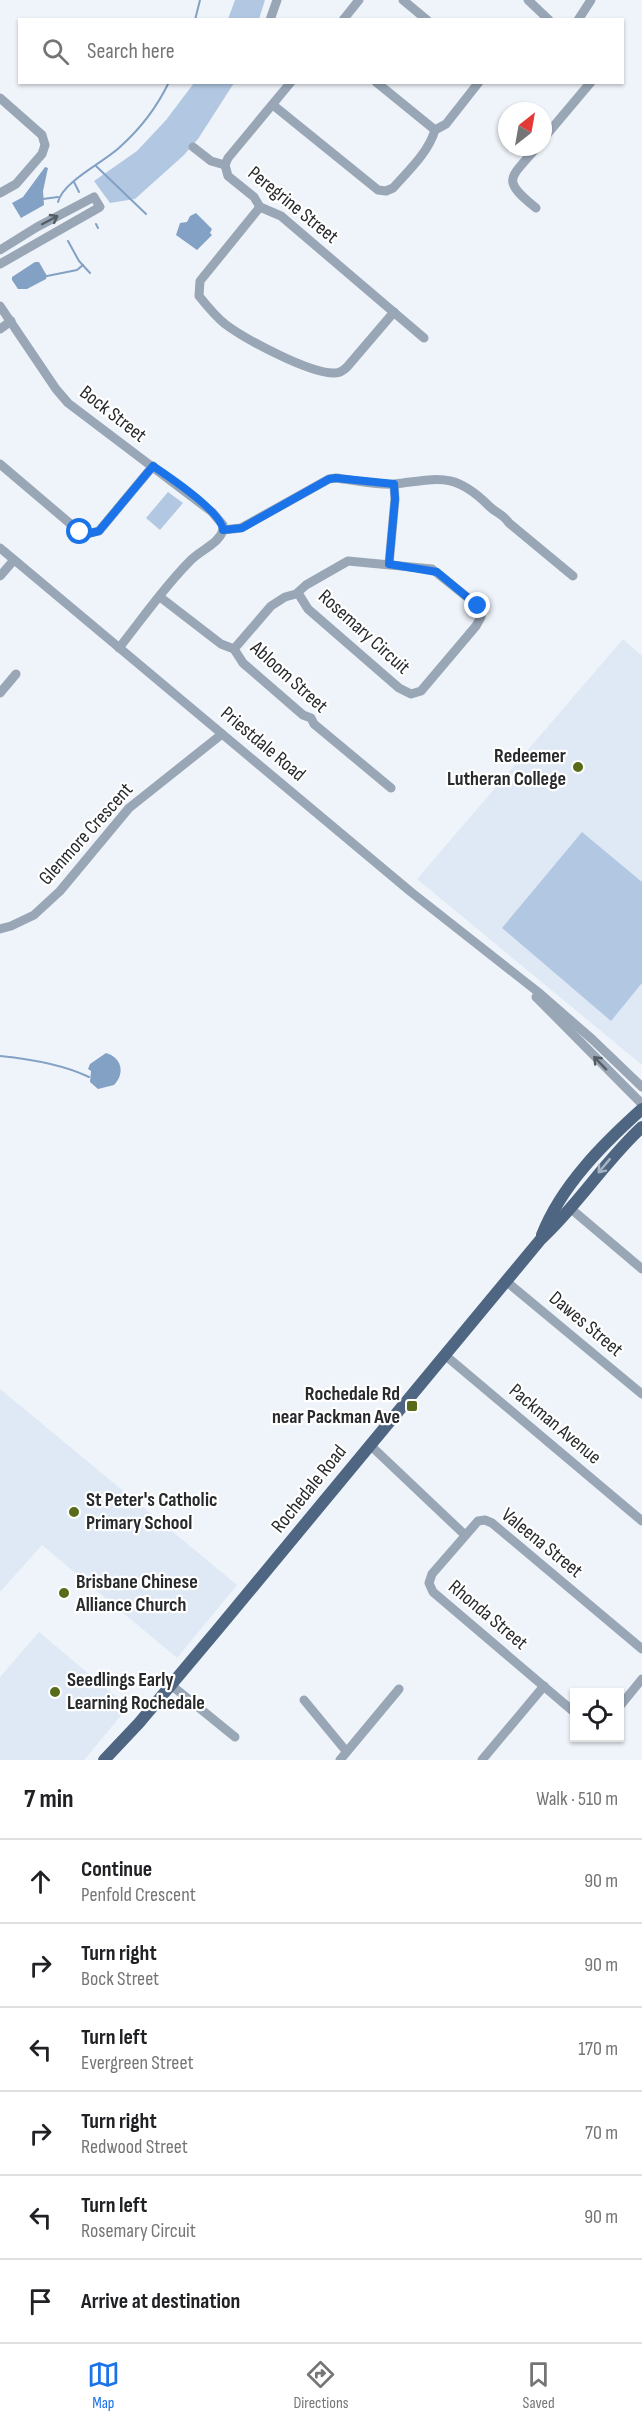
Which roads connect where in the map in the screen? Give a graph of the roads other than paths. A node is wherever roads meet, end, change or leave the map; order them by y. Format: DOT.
graph roads {
  1 [pos="277,0"];
  2 [pos="359,0"];
  3 [pos="402,0"];
  4 [pos="528,0"];
  5 [pos="591,0"];
  6 [pos="271,18"];
  7 [pos="345,18"];
  8 [pos="424,18"];
  9 [pos="547,18"];
  10 [pos="579,18"];
  11 [pos="289,84"];
  12 [pos="378,84"];
  13 [pos="477,84"];
  14 [pos="589,84"];
  15 [pos="0,98"];
  16 [pos="273,105"];
  17 [pos="552,129"];
  18 [pos="435,130"];
  19 [pos="193,147"];
  20 [pos="530,156"];
  21 [pos="225,165"];
  22 [pos="0,193"];
  23 [pos="260,207"];
  24 [pos="536,208"];
  25 [pos="0,250"];
  26 [pos="0,264"];
  27 [pos="0,306"];
  28 [pos="394,312"];
  29 [pos="11,321"];
  30 [pos="0,330"];
  31 [pos="424,338"];
  32 [pos="0,464"];
  33 [pos="153,466"];
  34 [pos="394,484"];
  35 [pos="223,530"];
  36 [pos="0,548"];
  37 [pos="14,560"];
  38 [pos="389,564"];
  39 [pos="0,576"];
  40 [pos="573,576"];
  41 [pos="298,593"];
  42 [pos="160,597"];
  43 [pos="119,648"];
  44 [pos="234,649"];
  45 [pos="16,674"];
  46 [pos="0,693"];
  47 [pos="222,734"];
  48 [pos="391,788"];
  49 [pos="0,929"];
  50 [pos="504,966"];
  51 [pos="642,1087"];
  52 [pos="642,1104"];
  53 [pos="642,1109"];
  54 [pos="642,1127"];
  55 [pos="570,1208"];
  56 [pos="541,1239"];
  57 [pos="642,1269"];
  58 [pos="507,1282"];
  59 [pos="446,1356"];
  60 [pos="642,1394"];
  61 [pos="370,1445"];
  62 [pos="642,1521"];
  63 [pos="465,1535"];
  64 [pos="642,1649"];
  65 [pos="642,1679"];
  66 [pos="171,1685"];
  67 [pos="544,1686"];
  68 [pos="399,1689"];
  69 [pos="304,1700"];
  70 [pos="624,1701"];
  71 [pos="570,1709"];
  72 [pos="235,1737"];
  73 [pos="346,1751"];
  74 [pos="104,1760"];
  75 [pos="340,1760"];
  76 [pos="482,1760"];
  1 -- 6 [label="street"];
  2 -- 7 [label="street"];
  3 -- 8 [label="street"];
  4 -- 9 [label="street"];
  5 -- 10 [label="street"];
  11 -- 16 [label="street, Peregrine Street"];
  12 -- 18 [label="street"];
  13 -- 18 [label="street"];
  14 -- 17 [label="street"];
  15 -- 22 [label="street"];
  16 -- 18 [label="street"];
  16 -- 21 [label="street, Peregrine Street"];
  19 -- 21 [label="street"];
  20 -- 24 [label="street"];
  21 -- 23 [label="street, Peregrine Street"];
  23 -- 28 [label="street, Peregrine Street"];
  23 -- 28 [label="street"];
  25 -- 26 [label="street, one-way"];
  27 -- 29 [label="street, Bock Street"];
  28 -- 31 [label="street, Peregrine Street"];
  29 -- 30 [label="street"];
  29 -- 33 [label="street, Bock Street"];
  32 -- 33 [label="street"];
  33 -- 35 [label="street, Bock Street"];
  34 -- 35 [label="street"];
  34 -- 38 [label="street"];
  34 -- 40 [label="street"];
  35 -- 42 [label="street"];
  36 -- 37 [label="street, Priestdale Road"];
  37 -- 39 [label="street"];
  37 -- 43 [label="street, Priestdale Road"];
  38 -- 41 [label="street, Rosemary Circuit"];
  38 -- 41 [label="street, Rosemary Circuit"];
  41 -- 44 [label="street, Rosemary Circuit"];
  42 -- 43 [label="street"];
  42 -- 44 [label="street, Abloom Street"];
  43 -- 47 [label="street, Priestdale Road"];
  44 -- 48 [label="street, Abloom Street"];
  45 -- 46 [label="street"];
  47 -- 49 [label="street, Glenmore Crescent"];
  47 -- 50 [label="street, Priestdale Road"];
  50 -- 51 [label="street, Priestdale Road"];
  52 -- 50 [label="street, Priestdale Road, one-way"];
  53 -- 56 [label="main road, Rochedale Road"];
  54 -- 55 [label="main road, Rochedale Road, one-way"];
  55 -- 56 [label="main road, Rochedale Road"];
  55 -- 57 [label="street"];
  56 -- 58 [label="main road, Rochedale Road"];
  58 -- 59 [label="main road, Rochedale Road"];
  58 -- 60 [label="street, Dawes Street"];
  59 -- 61 [label="main road, Rochedale Road"];
  59 -- 62 [label="street, Packman Avenue"];
  61 -- 63 [label="street"];
  61 -- 66 [label="main road, Rochedale Road"];
  63 -- 64 [label="street, Valeena Street"];
  63 -- 67 [label="street, Rhonda Street"];
  65 -- 70 [label="street"];
  66 -- 72 [label="street"];
  66 -- 74 [label="main road, Rochedale Road"];
  67 -- 71 [label="street, Rhonda Street"];
  67 -- 76 [label="street"];
  68 -- 73 [label="street"];
  69 -- 73 [label="street"];
  73 -- 75 [label="street"];
}
